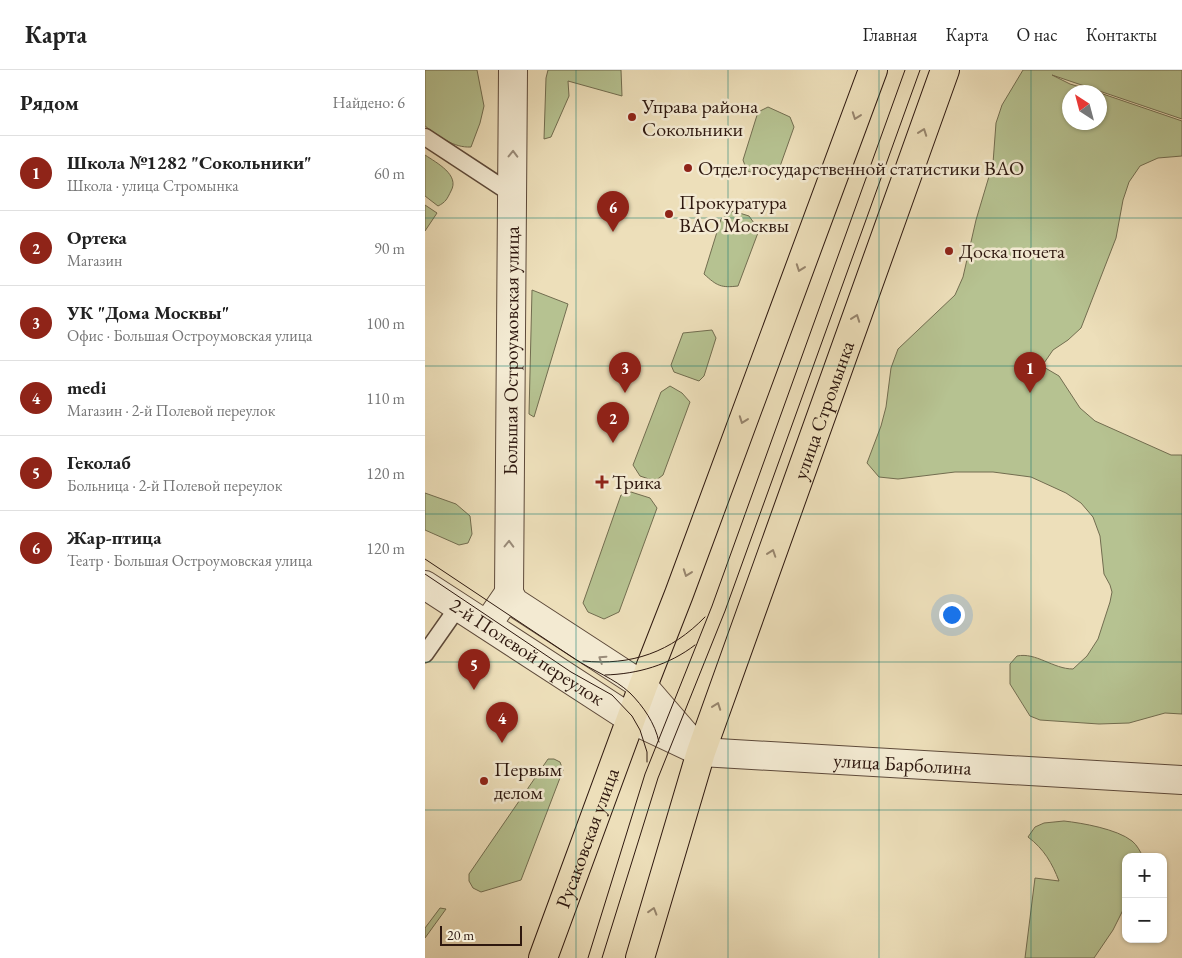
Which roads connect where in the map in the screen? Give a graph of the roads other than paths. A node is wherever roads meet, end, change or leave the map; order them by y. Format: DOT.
graph roads {
  1 [pos="513,70"];
  2 [pos="873,70"];
  3 [pos="945,70"];
  4 [pos="425,138"];
  5 [pos="512,194"];
  6 [pos="425,585"];
  7 [pos="509,593"];
  8 [pos="458,607"];
  9 [pos="487,625"];
  10 [pos="425,654"];
  11 [pos="643,686"];
  12 [pos="631,720"];
  13 [pos="701,752"];
  14 [pos="1182,780"];
  15 [pos="543,958"];
  16 [pos="639,958"];
  5 -- 1 [label="street, Большая Остроумовская улица, one-way"];
  2 -- 11 [label="main road, one-way"];
  13 -- 3 [label="main road, улица Стромынка, one-way"];
  4 -- 5 [label="lane"];
  7 -- 5 [label="street, Большая Остроумовская улица, one-way"];
  6 -- 8 [label="street, 2-й Полевой переулок"];
  7 -- 9 [label="street"];
  11 -- 7 [label="street, 2-й Полевой переулок, one-way"];
  8 -- 9 [label="street, 2-й Полевой переулок"];
  8 -- 10 [label="lane"];
  9 -- 12 [label="street, 2-й Полевой переулок"];
  11 -- 12 [label="main road"];
  11 -- 13 [label="street, 2-й Полевой переулок"];
  12 -- 13 [label="street, улица Барболина"];
  12 -- 15 [label="main road, Русаковская улица"];
  13 -- 14 [label="street, улица Барболина"];
  16 -- 13 [label="main road, one-way"];
}
